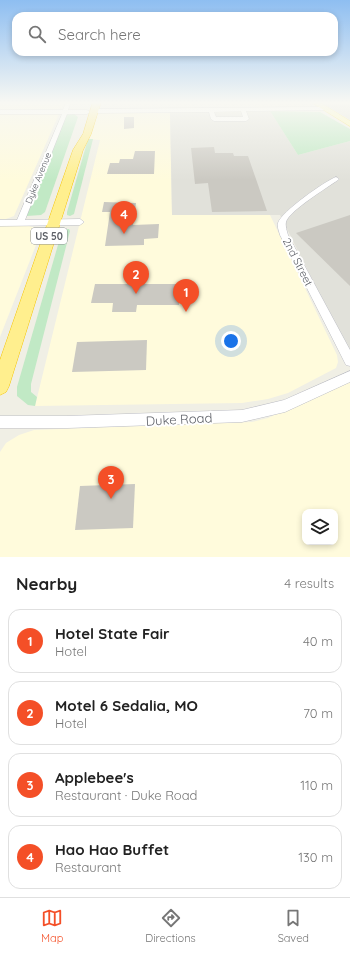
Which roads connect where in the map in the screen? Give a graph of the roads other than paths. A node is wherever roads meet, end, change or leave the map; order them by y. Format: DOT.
graph roads {
  1 [pos="59,128"];
  2 [pos="88,128"];
  3 [pos="336,179"];
  4 [pos="54,222"];
  5 [pos="80,222"];
  6 [pos="0,223"];
  7 [pos="20,223"];
  8 [pos="350,361"];
  9 [pos="350,376"];
  10 [pos="0,386"];
  11 [pos="0,422"];
  1 -- 7 [label="street, Dyke Avenue"];
  2 -- 4 [label="highway, US 50"];
  3 -- 8 [label="street, 2nd Street"];
  4 -- 5 [label="street"];
  4 -- 7 [label="street"];
  4 -- 10 [label="highway, US 50"];
  6 -- 7 [label="street"];
  9 -- 11 [label="street, Duke Road"];
}
